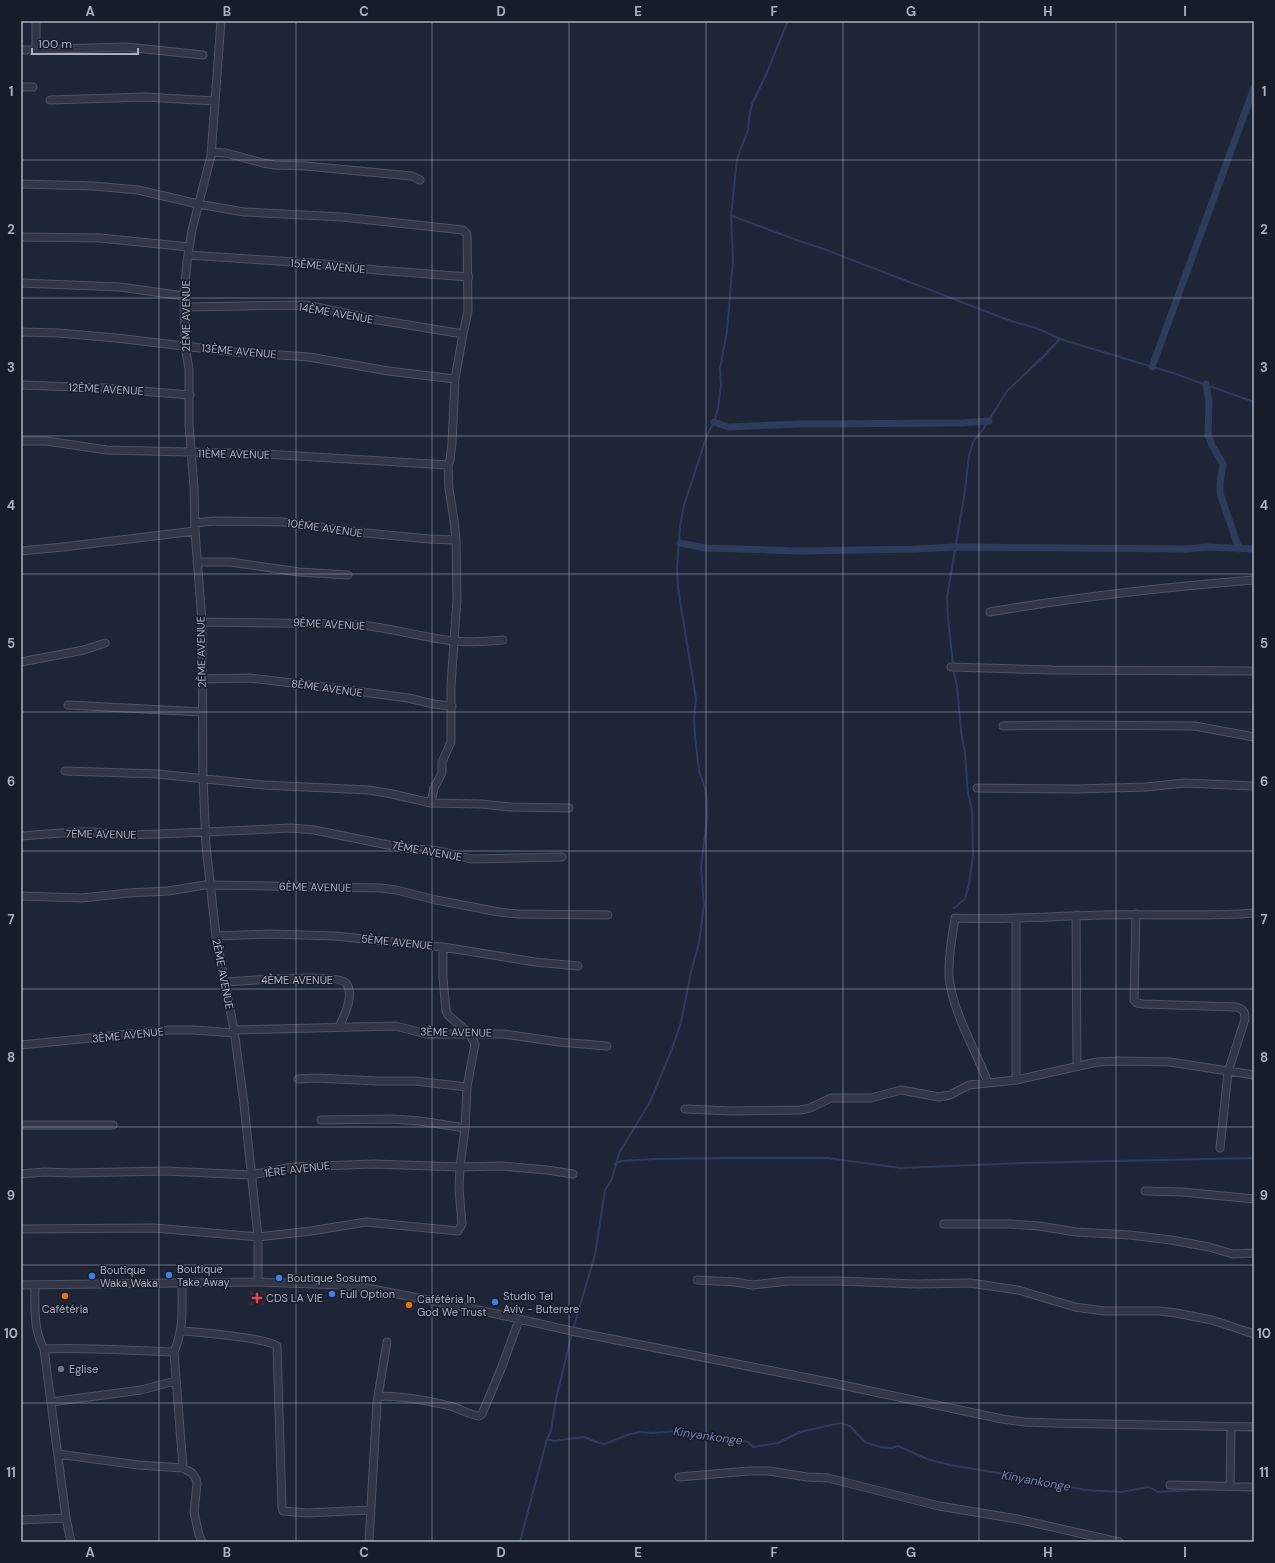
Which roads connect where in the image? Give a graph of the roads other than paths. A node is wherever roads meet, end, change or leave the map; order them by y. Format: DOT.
graph roads {
  1 [pos="36,21"];
  2 [pos="221,21"];
  3 [pos="36,49"];
  4 [pos="21,50"];
  5 [pos="203,55"];
  6 [pos="21,87"];
  7 [pos="33,87"];
  8 [pos="50,100"];
  9 [pos="214,101"];
  10 [pos="211,152"];
  11 [pos="420,180"];
  12 [pos="21,184"];
  13 [pos="198,204"];
  14 [pos="21,237"];
  15 [pos="189,247"];
  16 [pos="188,255"];
  17 [pos="469,277"];
  18 [pos="21,283"];
  19 [pos="184,296"];
  20 [pos="185,307"];
  21 [pos="21,332"];
  22 [pos="463,334"];
  23 [pos="185,346"];
  24 [pos="455,379"];
  25 [pos="21,385"];
  26 [pos="190,396"];
  27 [pos="21,441"];
  28 [pos="191,453"];
  29 [pos="448,464"];
  30 [pos="194,523"];
  31 [pos="195,531"];
  32 [pos="456,540"];
  33 [pos="21,551"];
  34 [pos="197,562"];
  35 [pos="348,575"];
  36 [pos="1254,580"];
  37 [pos="990,612"];
  38 [pos="202,622"];
  39 [pos="503,640"];
  40 [pos="454,641"];
  41 [pos="105,643"];
  42 [pos="21,662"];
  43 [pos="953,667"];
  44 [pos="1254,670"];
  45 [pos="202,679"];
  46 [pos="68,705"];
  47 [pos="452,706"];
  48 [pos="202,712"];
  49 [pos="1003,726"];
  50 [pos="1254,736"];
  51 [pos="65,771"];
  52 [pos="203,778"];
  53 [pos="1254,786"];
  54 [pos="977,788"];
  55 [pos="431,803"];
  56 [pos="569,808"];
  57 [pos="205,832"];
  58 [pos="21,836"];
  59 [pos="562,857"];
  60 [pos="210,885"];
  61 [pos="21,896"];
  62 [pos="1254,913"];
  63 [pos="1136,914"];
  64 [pos="608,915"];
  65 [pos="1076,915"];
  66 [pos="1016,918"];
  67 [pos="216,936"];
  68 [pos="443,947"];
  69 [pos="578,966"];
  70 [pos="225,982"];
  71 [pos="339,1027"];
  72 [pos="234,1032"];
  73 [pos="469,1033"];
  74 [pos="21,1045"];
  75 [pos="607,1046"];
  76 [pos="1077,1066"];
  77 [pos="1228,1072"];
  78 [pos="1254,1075"];
  79 [pos="298,1079"];
  80 [pos="1016,1080"];
  81 [pos="988,1083"];
  82 [pos="467,1087"];
  83 [pos="685,1109"];
  84 [pos="321,1120"];
  85 [pos="21,1125"];
  86 [pos="113,1125"];
  87 [pos="465,1128"];
  88 [pos="1220,1148"];
  89 [pos="460,1167"];
  90 [pos="21,1174"];
  91 [pos="573,1174"];
  92 [pos="251,1175"];
  93 [pos="1145,1191"];
  94 [pos="1254,1199"];
  95 [pos="944,1224"];
  96 [pos="21,1229"];
  97 [pos="258,1237"];
  98 [pos="1254,1253"];
  99 [pos="697,1280"];
  100 [pos="258,1282"];
  101 [pos="182,1284"];
  102 [pos="21,1285"];
  103 [pos="34,1285"];
  104 [pos="519,1320"];
  105 [pos="181,1331"];
  106 [pos="1254,1334"];
  107 [pos="387,1342"];
  108 [pos="44,1349"];
  109 [pos="174,1352"];
  110 [pos="175,1381"];
  111 [pos="379,1396"];
  112 [pos="51,1402"];
  113 [pos="1231,1428"];
  114 [pos="1254,1428"];
  115 [pos="58,1454"];
  116 [pos="183,1468"];
  117 [pos="679,1477"];
  118 [pos="1170,1485"];
  119 [pos="1230,1486"];
  120 [pos="1254,1487"];
  121 [pos="370,1510"];
  122 [pos="66,1518"];
  123 [pos="21,1520"];
  124 [pos="71,1542"];
  125 [pos="202,1542"];
  126 [pos="370,1542"];
  127 [pos="1119,1542"];
  1 -- 3 [label="street"];
  2 -- 9 [label="street, 2ÈME AVENUE"];
  3 -- 4 [label="street"];
  3 -- 5 [label="street"];
  6 -- 7 [label="street"];
  8 -- 9 [label="street"];
  9 -- 10 [label="street, 2ÈME AVENUE"];
  10 -- 11 [label="street"];
  10 -- 13 [label="street, 2ÈME AVENUE"];
  12 -- 13 [label="street"];
  13 -- 15 [label="street, 2ÈME AVENUE"];
  13 -- 17 [label="street"];
  14 -- 15 [label="street"];
  15 -- 16 [label="street, 2ÈME AVENUE"];
  16 -- 17 [label="street, 15ÈME AVENUE"];
  16 -- 19 [label="street, 2ÈME AVENUE"];
  17 -- 22 [label="street"];
  18 -- 19 [label="street"];
  19 -- 20 [label="street, 2ÈME AVENUE"];
  20 -- 22 [label="street, 14ÈME AVENUE"];
  20 -- 23 [label="street, 2ÈME AVENUE"];
  21 -- 23 [label="street, 13ÈME AVENUE"];
  22 -- 24 [label="street"];
  23 -- 24 [label="street, 13ÈME AVENUE"];
  23 -- 26 [label="street, 2ÈME AVENUE"];
  24 -- 29 [label="street"];
  25 -- 26 [label="street, 12ÈME AVENUE"];
  26 -- 28 [label="street, 2ÈME AVENUE"];
  27 -- 28 [label="street, 11ÈME AVENUE"];
  28 -- 29 [label="street, 11ÈME AVENUE"];
  28 -- 30 [label="street, 2ÈME AVENUE"];
  29 -- 32 [label="street"];
  30 -- 31 [label="street, 2ÈME AVENUE"];
  30 -- 32 [label="street, 10ÈME AVENUE"];
  31 -- 33 [label="street"];
  31 -- 34 [label="street, 2ÈME AVENUE"];
  32 -- 40 [label="street"];
  34 -- 35 [label="street"];
  34 -- 38 [label="street, 2ÈME AVENUE"];
  36 -- 37 [label="street"];
  38 -- 40 [label="street, 9ÈME AVENUE"];
  38 -- 45 [label="street, 2ÈME AVENUE"];
  39 -- 40 [label="street, 9ÈME AVENUE"];
  40 -- 47 [label="street"];
  41 -- 42 [label="street"];
  43 -- 44 [label="street"];
  45 -- 47 [label="street, 8ÈME AVENUE"];
  45 -- 48 [label="street, 2ÈME AVENUE"];
  46 -- 48 [label="street"];
  47 -- 55 [label="street"];
  48 -- 52 [label="street, 2ÈME AVENUE"];
  49 -- 50 [label="street"];
  51 -- 52 [label="street"];
  52 -- 55 [label="street"];
  52 -- 57 [label="street, 2ÈME AVENUE"];
  53 -- 54 [label="street"];
  55 -- 56 [label="street"];
  57 -- 58 [label="street, 7ÈME AVENUE"];
  57 -- 59 [label="street, 7ÈME AVENUE"];
  57 -- 60 [label="street, 2ÈME AVENUE"];
  60 -- 61 [label="street, 6ÈME AVENUE"];
  60 -- 64 [label="street, 6ÈME AVENUE"];
  60 -- 67 [label="street, 2ÈME AVENUE"];
  62 -- 63 [label="street"];
  63 -- 65 [label="street"];
  63 -- 77 [label="street"];
  65 -- 66 [label="street"];
  65 -- 76 [label="street"];
  66 -- 80 [label="street"];
  66 -- 81 [label="street"];
  67 -- 68 [label="street, 5ÈME AVENUE"];
  67 -- 70 [label="street, 2ÈME AVENUE"];
  68 -- 69 [label="street, 5ÈME AVENUE"];
  68 -- 73 [label="street"];
  70 -- 71 [label="street, 4ÈME AVENUE"];
  70 -- 72 [label="street, 2ÈME AVENUE"];
  71 -- 72 [label="street, 3ÈME AVENUE"];
  71 -- 73 [label="street, 3ÈME AVENUE"];
  72 -- 74 [label="street, 3ÈME AVENUE"];
  72 -- 92 [label="street, 2ÈME AVENUE"];
  73 -- 75 [label="street, 3ÈME AVENUE"];
  73 -- 82 [label="street"];
  76 -- 77 [label="street"];
  76 -- 80 [label="street"];
  77 -- 78 [label="street"];
  77 -- 88 [label="street"];
  79 -- 82 [label="street"];
  80 -- 81 [label="street"];
  81 -- 83 [label="street"];
  82 -- 87 [label="street"];
  84 -- 87 [label="street"];
  85 -- 86 [label="street"];
  87 -- 89 [label="street"];
  89 -- 91 [label="street, 1ÈRE AVENUE"];
  89 -- 92 [label="street, 1ÈRE AVENUE"];
  89 -- 97 [label="street"];
  90 -- 92 [label="street, 1ÈRE AVENUE"];
  92 -- 97 [label="street, 2ÈME AVENUE"];
  93 -- 94 [label="street"];
  95 -- 98 [label="street"];
  96 -- 97 [label="street"];
  97 -- 100 [label="street, 2ÈME AVENUE"];
  99 -- 106 [label="street"];
  100 -- 101 [label="street"];
  100 -- 104 [label="street"];
  101 -- 103 [label="street"];
  101 -- 105 [label="street"];
  102 -- 103 [label="street"];
  103 -- 108 [label="street"];
  104 -- 111 [label="street"];
  104 -- 113 [label="street"];
  105 -- 109 [label="street"];
  105 -- 121 [label="street"];
  107 -- 111 [label="street"];
  108 -- 109 [label="street"];
  108 -- 112 [label="street"];
  109 -- 110 [label="street"];
  110 -- 112 [label="street"];
  110 -- 116 [label="street"];
  111 -- 121 [label="street"];
  112 -- 115 [label="street"];
  113 -- 114 [label="street"];
  113 -- 119 [label="street"];
  115 -- 116 [label="street"];
  115 -- 122 [label="street"];
  116 -- 125 [label="street"];
  117 -- 127 [label="street"];
  118 -- 119 [label="street"];
  119 -- 120 [label="street"];
  121 -- 126 [label="street"];
  122 -- 123 [label="street"];
  122 -- 124 [label="street"];
}
